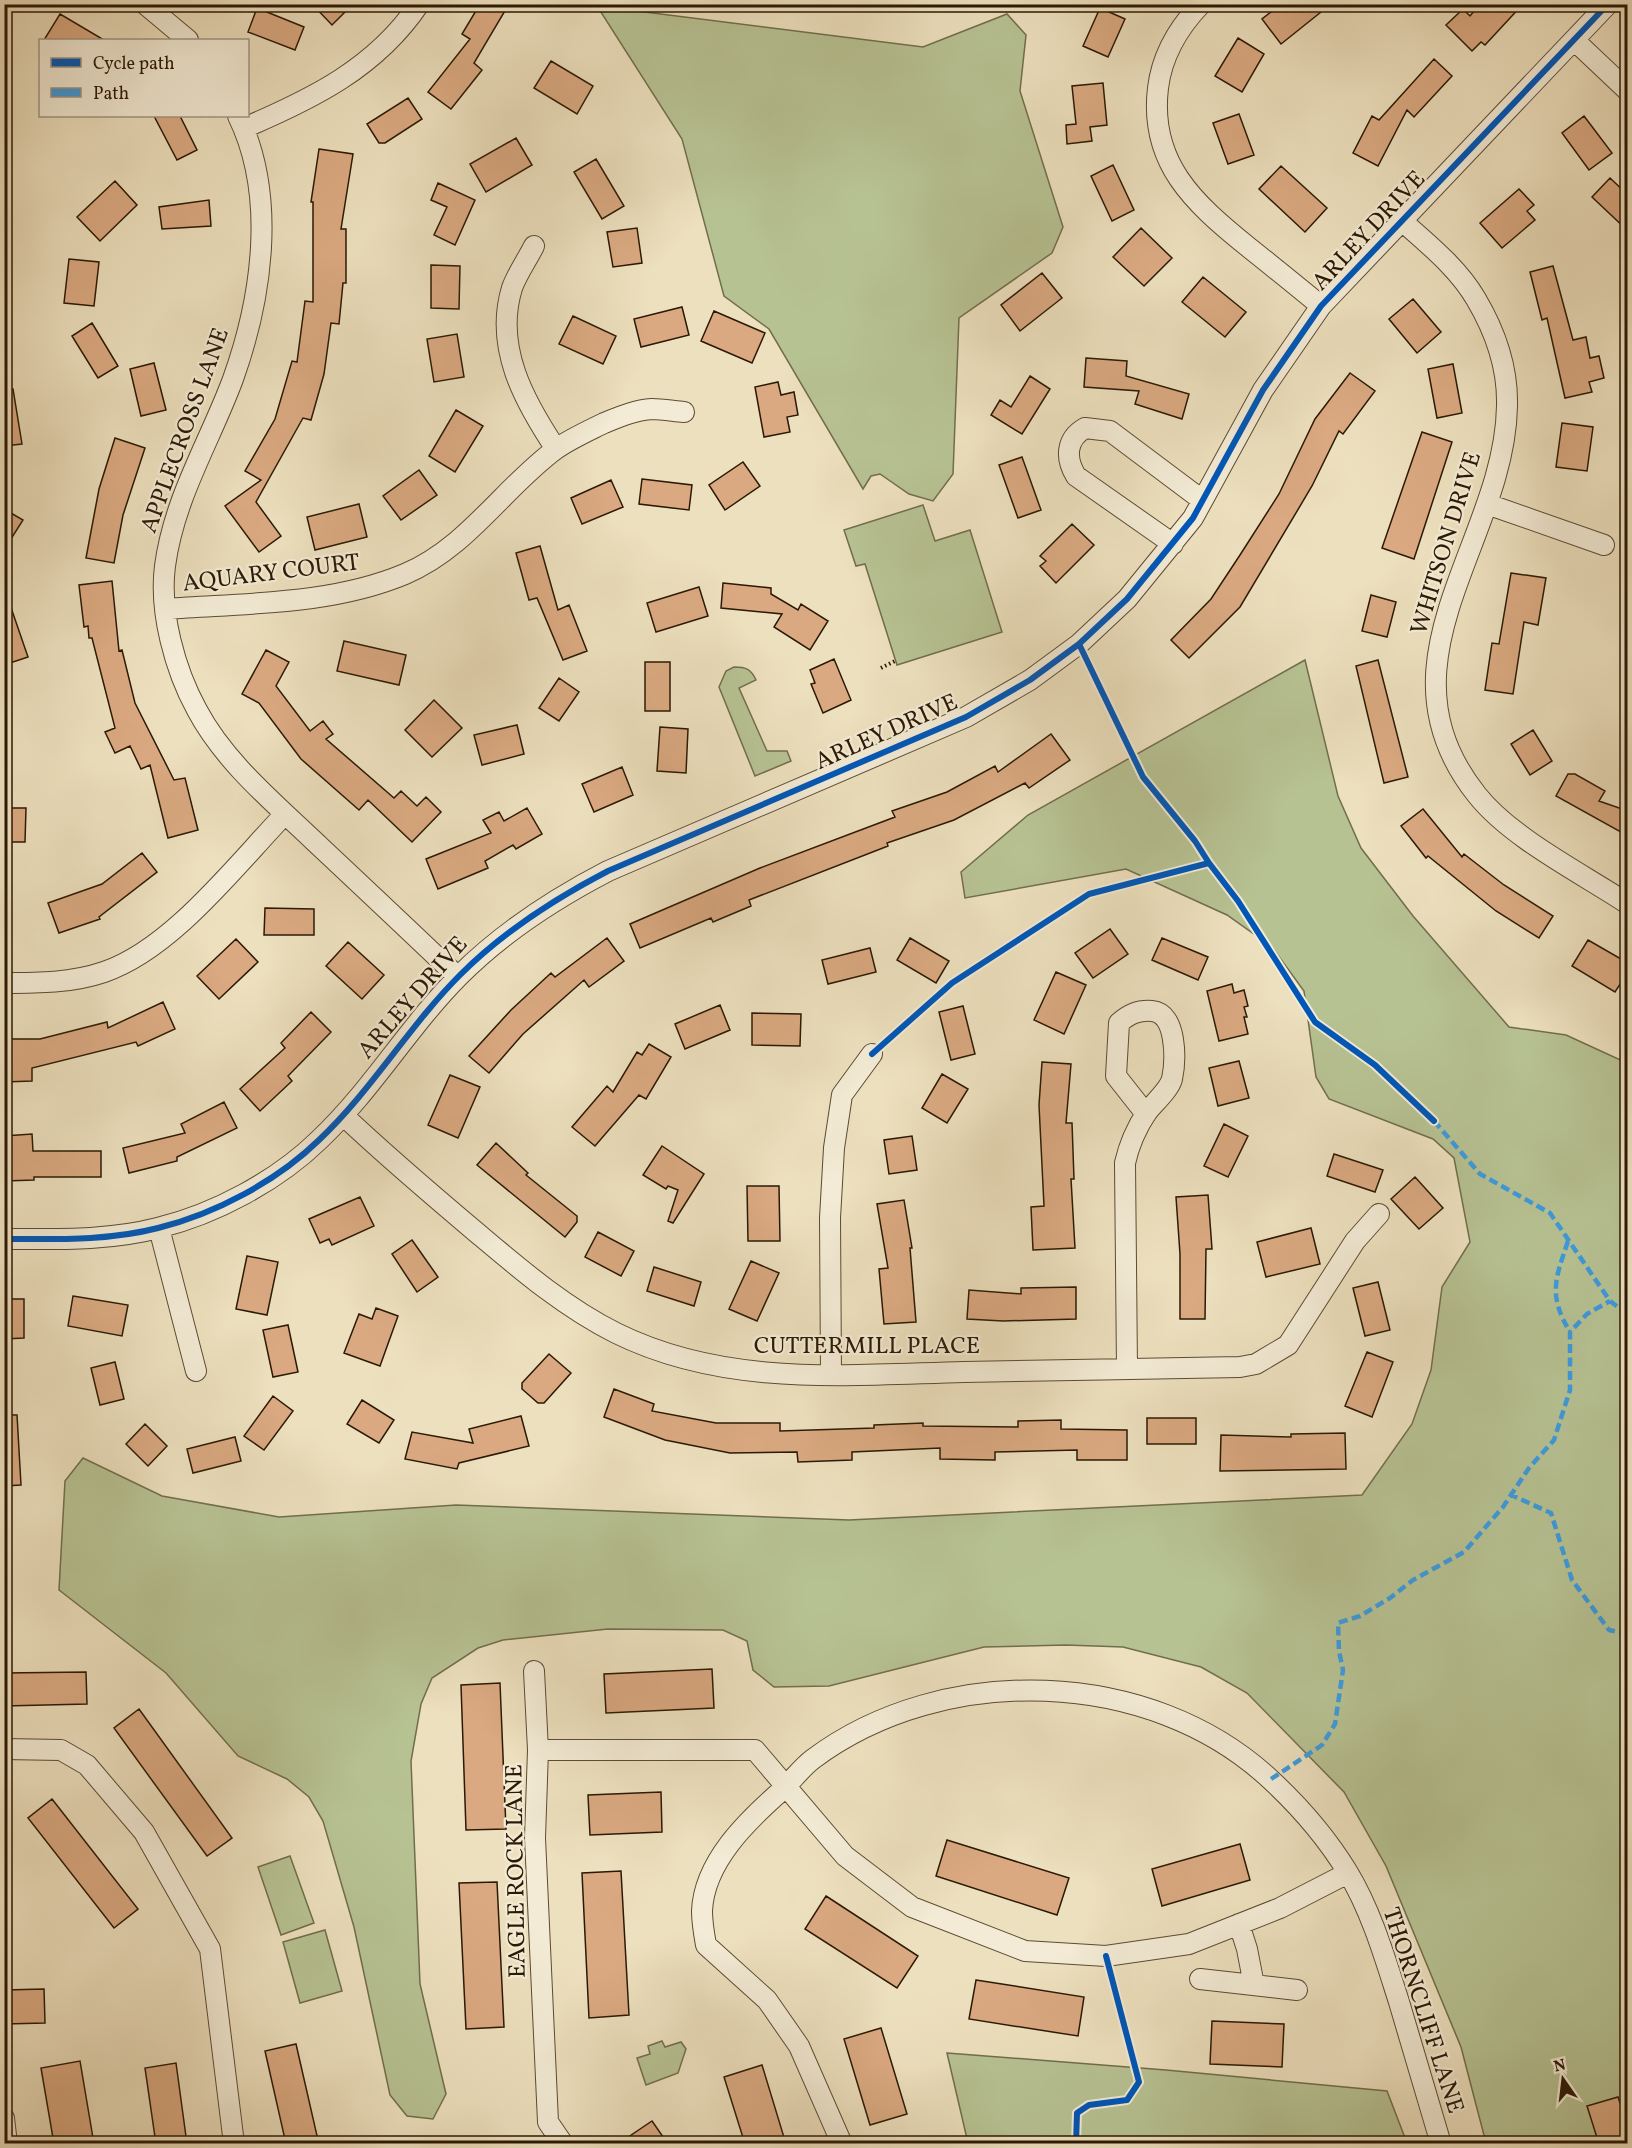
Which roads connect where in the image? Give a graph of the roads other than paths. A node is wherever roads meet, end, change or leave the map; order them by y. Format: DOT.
graph roads {
  1 [pos="145,4"];
  2 [pos="419,4"];
  3 [pos="1201,4"];
  4 [pos="1608,4"];
  5 [pos="187,39"];
  6 [pos="1574,40"];
  7 [pos="1628,92"];
  8 [pos="241,122"];
  9 [pos="1401,220"];
  10 [pos="534,246"];
  11 [pos="1322,306"];
  12 [pos="684,412"];
  13 [pos="556,449"];
  14 [pos="1202,500"];
  15 [pos="1487,504"];
  16 [pos="1173,544"];
  17 [pos="1604,545"];
  18 [pos="167,609"];
  19 [pos="285,814"];
  20 [pos="1628,904"];
  21 [pos="459,977"];
  22 [pos="4,983"];
  23 [pos="872,1054"];
  24 [pos="1146,1114"];
  25 [pos="343,1115"];
  26 [pos="1379,1214"];
  27 [pos="159,1228"];
  28 [pos="4,1239"];
  29 [pos="1127,1369"];
  30 [pos="196,1371"];
  31 [pos="831,1375"];
  32 [pos="534,1671"];
  33 [pos="4,1749"];
  34 [pos="538,1750"];
  35 [pos="785,1787"];
  36 [pos="1348,1873"];
  37 [pos="1239,1924"];
  38 [pos="1200,1979"];
  39 [pos="1254,1985"];
  40 [pos="1297,1989"];
  41 [pos="4,2118"];
  42 [pos="7,2144"];
  43 [pos="234,2144"];
  44 [pos="563,2144"];
  45 [pos="842,2144"];
  46 [pos="1441,2144"];
  1 -- 5 [label="street"];
  2 -- 8 [label="street"];
  3 -- 11 [label="street"];
  4 -- 6 [label="street, ARLEY DRIVE"];
  6 -- 7 [label="street"];
  6 -- 9 [label="street, ARLEY DRIVE"];
  8 -- 18 [label="street, APPLECROSS LANE"];
  9 -- 11 [label="street, ARLEY DRIVE"];
  9 -- 15 [label="street, WHITSON DRIVE"];
  10 -- 13 [label="street"];
  11 -- 14 [label="street, ARLEY DRIVE"];
  12 -- 13 [label="street, AQUARY COURT"];
  13 -- 18 [label="street, AQUARY COURT"];
  14 -- 16 [label="street, ARLEY DRIVE"];
  14 -- 16 [label="street"];
  15 -- 17 [label="street"];
  15 -- 20 [label="street, WHITSON DRIVE"];
  16 -- 21 [label="street, ARLEY DRIVE"];
  18 -- 19 [label="street, APPLECROSS LANE"];
  19 -- 21 [label="street, APPLECROSS LANE"];
  19 -- 22 [label="street"];
  21 -- 25 [label="street, ARLEY DRIVE"];
  23 -- 31 [label="street"];
  24 -- 24 [label="street"];
  24 -- 29 [label="street"];
  25 -- 27 [label="street, ARLEY DRIVE"];
  25 -- 31 [label="street, CUTTERMILL PLACE"];
  26 -- 29 [label="street, CUTTERMILL PLACE"];
  27 -- 28 [label="street, ARLEY DRIVE"];
  27 -- 30 [label="street"];
  29 -- 31 [label="street, CUTTERMILL PLACE"];
  32 -- 34 [label="street"];
  33 -- 43 [label="street"];
  34 -- 35 [label="street, EAGLE ROCK LANE"];
  34 -- 44 [label="street, EAGLE ROCK LANE"];
  35 -- 36 [label="street, THORNCLIFF LANE"];
  35 -- 37 [label="street"];
  35 -- 45 [label="street, THORNCLIFF LANE"];
  36 -- 37 [label="street"];
  36 -- 46 [label="street, THORNCLIFF LANE"];
  37 -- 39 [label="street"];
  38 -- 39 [label="street"];
  39 -- 40 [label="street"];
  41 -- 42 [label="street"];
}
